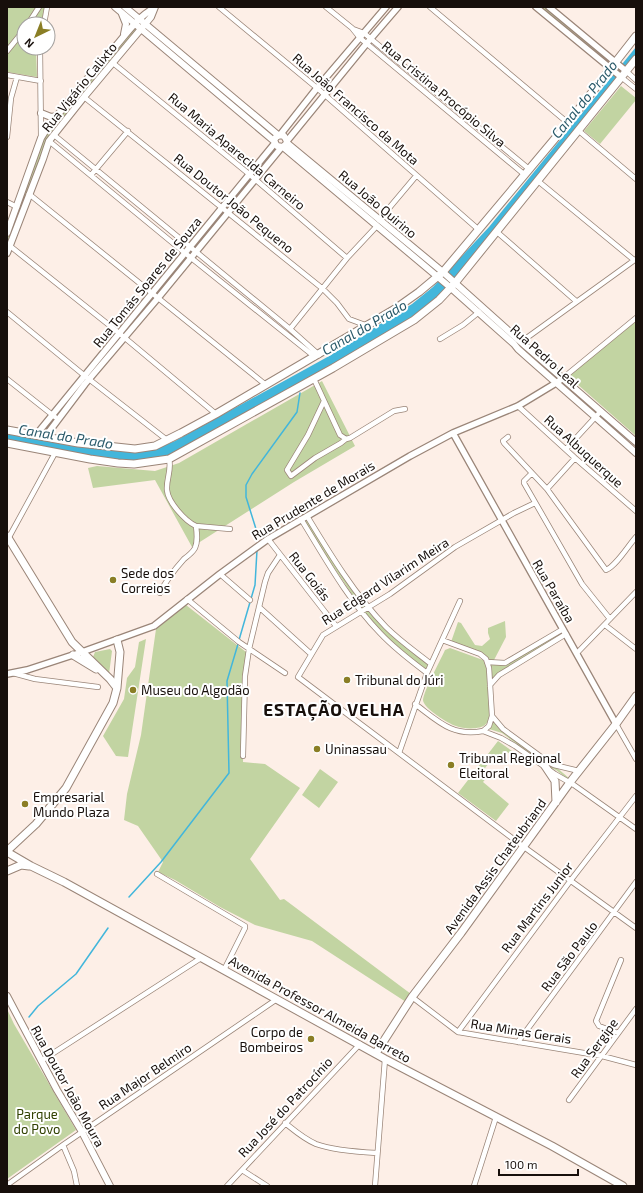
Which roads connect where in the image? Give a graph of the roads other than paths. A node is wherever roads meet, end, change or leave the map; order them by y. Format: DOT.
graph roads {
  1 [pos="40,7"];
  2 [pos="115,7"];
  3 [pos="125,7"];
  4 [pos="219,7"];
  5 [pos="326,7"];
  6 [pos="386,7"];
  7 [pos="398,7"];
  8 [pos="430,7"];
  9 [pos="536,7"];
  10 [pos="549,7"];
  11 [pos="155,8"];
  12 [pos="122,13"];
  13 [pos="34,16"];
  14 [pos="140,19"];
  15 [pos="135,24"];
  16 [pos="146,24"];
  17 [pos="141,29"];
  18 [pos="362,36"];
  19 [pos="636,36"];
  20 [pos="123,37"];
  21 [pos="16,40"];
  22 [pos="369,41"];
  23 [pos="7,51"];
  24 [pos="40,56"];
  25 [pos="636,59"];
  26 [pos="113,63"];
  27 [pos="617,64"];
  28 [pos="613,70"];
  29 [pos="626,71"];
  30 [pos="7,75"];
  31 [pos="17,77"];
  32 [pos="621,77"];
  33 [pos="636,80"];
  34 [pos="41,81"];
  35 [pos="317,88"];
  36 [pos="431,89"];
  37 [pos="636,89"];
  38 [pos="428,94"];
  39 [pos="325,95"];
  40 [pos="84,97"];
  41 [pos="41,113"];
  42 [pos="57,116"];
  43 [pos="568,123"];
  44 [pos="480,130"];
  45 [pos="128,131"];
  46 [pos="579,131"];
  47 [pos="476,134"];
  48 [pos="54,135"];
  49 [pos="7,137"];
  50 [pos="41,138"];
  51 [pos="277,138"];
  52 [pos="49,141"];
  53 [pos="285,144"];
  54 [pos="95,169"];
  55 [pos="527,172"];
  56 [pos="249,174"];
  57 [pos="91,175"];
  58 [pos="416,176"];
  59 [pos="255,179"];
  60 [pos="636,179"];
  61 [pos="538,181"];
  62 [pos="29,194"];
  63 [pos="7,202"];
  64 [pos="17,207"];
  65 [pos="222,207"];
  66 [pos="228,212"];
  67 [pos="380,220"];
  68 [pos="376,226"];
  69 [pos="478,230"];
  70 [pos="7,232"];
  71 [pos="497,232"];
  72 [pos="10,246"];
  73 [pos="189,248"];
  74 [pos="195,252"];
  75 [pos="7,253"];
  76 [pos="185,253"];
  77 [pos="190,257"];
  78 [pos="347,258"];
  79 [pos="635,260"];
  80 [pos="443,272"];
  81 [pos="438,278"];
  82 [pos="452,285"];
  83 [pos="322,289"];
  84 [pos="152,293"];
  85 [pos="158,298"];
  86 [pos="576,301"];
  87 [pos="7,312"];
  88 [pos="479,312"];
  89 [pos="636,318"];
  90 [pos="368,326"];
  91 [pos="290,330"];
  92 [pos="118,333"];
  93 [pos="124,338"];
  94 [pos="440,339"];
  95 [pos="521,342"];
  96 [pos="317,356"];
  97 [pos="87,377"];
  98 [pos="563,378"];
  99 [pos="7,379"];
  100 [pos="314,379"];
  101 [pos="556,383"];
  102 [pos="266,385"];
  103 [pos="324,401"];
  104 [pos="518,406"];
  105 [pos="405,409"];
  106 [pos="600,411"];
  107 [pos="216,414"];
  108 [pos="52,415"];
  109 [pos="596,416"];
  110 [pos="58,419"];
  111 [pos="7,430"];
  112 [pos="453,434"];
  113 [pos="36,435"];
  114 [pos="45,436"];
  115 [pos="508,437"];
  116 [pos="346,439"];
  117 [pos="167,440"];
  118 [pos="636,442"];
  119 [pos="7,443"];
  120 [pos="566,449"];
  121 [pos="636,452"];
  122 [pos="55,453"];
  123 [pos="575,458"];
  124 [pos="169,459"];
  125 [pos="532,473"];
  126 [pos="547,489"];
  127 [pos="535,503"];
  128 [pos="636,511"];
  129 [pos="307,516"];
  130 [pos="300,519"];
  131 [pos="502,521"];
  132 [pos="196,526"];
  133 [pos="230,529"];
  134 [pos="636,537"];
  135 [pos="8,539"];
  136 [pos="268,539"];
  137 [pos="280,555"];
  138 [pos="220,574"];
  139 [pos="160,592"];
  140 [pos="636,592"];
  141 [pos="187,599"];
  142 [pos="250,600"];
  143 [pos="460,601"];
  144 [pos="259,607"];
  145 [pos="368,607"];
  146 [pos="361,611"];
  147 [pos="610,619"];
  148 [pos="605,625"];
  149 [pos="336,626"];
  150 [pos="565,632"];
  151 [pos="117,640"];
  152 [pos="442,640"];
  153 [pos="636,648"];
  154 [pos="249,649"];
  155 [pos="82,652"];
  156 [pos="578,653"];
  157 [pos="311,654"];
  158 [pos="73,655"];
  159 [pos="487,662"];
  160 [pos="431,664"];
  161 [pos="286,672"];
  162 [pos="103,673"];
  163 [pos="427,673"];
  164 [pos="10,674"];
  165 [pos="490,685"];
  166 [pos="98,687"];
  167 [pos="117,688"];
  168 [pos="636,696"];
  169 [pos="415,704"];
  170 [pos="492,716"];
  171 [pos="616,724"];
  172 [pos="483,731"];
  173 [pos="398,753"];
  174 [pos="243,756"];
  175 [pos="636,759"];
  176 [pos="545,766"];
  177 [pos="579,771"];
  178 [pos="572,784"];
  179 [pos="636,796"];
  180 [pos="556,802"];
  181 [pos="619,817"];
  182 [pos="636,829"];
  183 [pos="524,847"];
  184 [pos="7,851"];
  185 [pos="31,866"];
  186 [pos="7,871"];
  187 [pos="157,874"];
  188 [pos="571,880"];
  189 [pos="636,882"];
  190 [pos="615,912"];
  191 [pos="636,928"];
  192 [pos="202,958"];
  193 [pos="621,960"];
  194 [pos="224,970"];
  195 [pos="412,997"];
  196 [pos="8,998"];
  197 [pos="277,999"];
  198 [pos="636,1009"];
  199 [pos="458,1032"];
  200 [pos="618,1033"];
  201 [pos="518,1042"];
  202 [pos="360,1044"];
  203 [pos="376,1053"];
  204 [pos="602,1056"];
  205 [pos="386,1059"];
  206 [pos="41,1061"];
  207 [pos="636,1065"];
  208 [pos="570,1100"];
  209 [pos="496,1117"];
  210 [pos="285,1123"];
  211 [pos="82,1132"];
  212 [pos="63,1145"];
  213 [pos="377,1153"];
  214 [pos="242,1170"];
  215 [pos="7,1185"];
  216 [pos="265,1185"];
  217 [pos="77,1186"];
  218 [pos="110,1186"];
  219 [pos="227,1186"];
  220 [pos="375,1186"];
  221 [pos="474,1186"];
  222 [pos="622,1186"];
  1 -- 13 [label="street"];
  2 -- 12 [label="main road"];
  3 -- 14 [label="main road"];
  4 -- 35 [label="street, Rua João Francisco da Mota"];
  5 -- 18 [label="street, Rua Cristina Procópio Silva"];
  6 -- 18 [label="street, Rua Tomás Soares de Souza"];
  7 -- 22 [label="street, Rua Tomás Soares de Souza"];
  8 -- 43 [label="street"];
  9 -- 28 [label="street"];
  10 -- 27 [label="street"];
  11 -- 14 [label="main road, Rua Vigário Calixto"];
  11 -- 16 [label="main road, Rua Vigário Calixto"];
  12 -- 15 [label="main road"];
  12 -- 20 [label="main road"];
  14 -- 15 [label="main road, Rua Vigário Calixto"];
  14 -- 16 [label="main road"];
  15 -- 17 [label="main road"];
  15 -- 20 [label="main road, Rua Vigário Calixto"];
  16 -- 17 [label="main road, Rua Vigário Calixto"];
  16 -- 51 [label="main road"];
  17 -- 26 [label="main road, Rua Vigário Calixto"];
  17 -- 51 [label="main road"];
  18 -- 22 [label="street, Rua Cristina Procópio Silva"];
  18 -- 35 [label="street, Rua Tomás Soares de Souza"];
  19 -- 27 [label="main road"];
  20 -- 42 [label="main road, Rua Vigário Calixto"];
  21 -- 23 [label="street"];
  22 -- 36 [label="street, Rua Cristina Procópio Silva"];
  22 -- 38 [label="street, Rua Cristina Procópio Silva"];
  22 -- 39 [label="street, Rua Tomás Soares de Souza"];
  24 -- 34 [label="street"];
  25 -- 29 [label="main road"];
  26 -- 40 [label="main road, Rua Vigário Calixto"];
  26 -- 56 [label="street, Rua Maria Aparecida Carneiro"];
  27 -- 28 [label="main road"];
  27 -- 29 [label="street"];
  28 -- 32 [label="street"];
  28 -- 43 [label="main road"];
  29 -- 32 [label="main road"];
  29 -- 33 [label="street"];
  30 -- 31 [label="street"];
  31 -- 34 [label="street"];
  31 -- 49 [label="street"];
  32 -- 37 [label="street"];
  32 -- 46 [label="main road"];
  34 -- 41 [label="street"];
  35 -- 39 [label="street, Rua João Francisco da Mota"];
  35 -- 51 [label="street, Rua Tomás Soares de Souza"];
  36 -- 38 [label="street"];
  36 -- 44 [label="street, Rua Cristina Procópio Silva"];
  38 -- 47 [label="street, Rua Cristina Procópio Silva"];
  39 -- 53 [label="street, Rua Tomás Soares de Souza"];
  39 -- 58 [label="street, Rua João Francisco da Mota"];
  40 -- 45 [label="street, Rua Doutor João Pequeno"];
  40 -- 48 [label="main road, Rua Vigário Calixto"];
  41 -- 42 [label="main road"];
  41 -- 50 [label="street"];
  42 -- 50 [label="main road, Rua Vigário Calixto"];
  43 -- 55 [label="main road"];
  44 -- 47 [label="street"];
  44 -- 55 [label="street, Rua Cristina Procópio Silva"];
  45 -- 54 [label="street"];
  45 -- 65 [label="street, Rua Doutor João Pequeno"];
  46 -- 60 [label="street"];
  46 -- 61 [label="main road"];
  47 -- 55 [label="street, Rua Cristina Procópio Silva"];
  48 -- 52 [label="main road, Rua Vigário Calixto"];
  48 -- 54 [label="street"];
  50 -- 64 [label="main road, Rua Vigário Calixto"];
  51 -- 53 [label="main road"];
  51 -- 53 [label="main road"];
  51 -- 56 [label="street, Rua Tomás Soares de Souza"];
  52 -- 57 [label="street"];
  52 -- 62 [label="main road, Rua Vigário Calixto"];
  53 -- 59 [label="street, Rua Tomás Soares de Souza"];
  53 -- 67 [label="main road, Rua João Quirino"];
  53 -- 68 [label="main road, Rua João Quirino"];
  54 -- 57 [label="street"];
  54 -- 73 [label="street"];
  55 -- 69 [label="main road"];
  56 -- 59 [label="street, Rua Maria Aparecida Carneiro"];
  56 -- 65 [label="street, Rua Tomás Soares de Souza"];
  57 -- 76 [label="street"];
  58 -- 67 [label="street"];
  58 -- 69 [label="street, Rua João Francisco da Mota"];
  59 -- 66 [label="street, Rua Tomás Soares de Souza"];
  59 -- 78 [label="street, Rua Maria Aparecida Carneiro"];
  61 -- 71 [label="main road"];
  61 -- 79 [label="street"];
  62 -- 72 [label="main road, Rua Vigário Calixto"];
  62 -- 84 [label="street"];
  63 -- 64 [label="street"];
  64 -- 70 [label="main road, Rua Vigário Calixto"];
  65 -- 66 [label="street, Rua Doutor João Pequeno"];
  65 -- 73 [label="street, Rua Tomás Soares de Souza"];
  66 -- 74 [label="street, Rua Tomás Soares de Souza"];
  66 -- 83 [label="street, Rua Doutor João Pequeno"];
  67 -- 80 [label="main road, Rua João Quirino"];
  68 -- 78 [label="street"];
  68 -- 81 [label="main road, Rua João Quirino"];
  69 -- 80 [label="main road"];
  71 -- 82 [label="main road"];
  71 -- 86 [label="street"];
  72 -- 75 [label="main road, Rua Vigário Calixto"];
  72 -- 92 [label="street"];
  73 -- 74 [label="street"];
  73 -- 76 [label="street, Rua Tomás Soares de Souza"];
  74 -- 77 [label="street, Rua Tomás Soares de Souza"];
  74 -- 91 [label="street"];
  76 -- 77 [label="street"];
  76 -- 84 [label="street, Rua Tomás Soares de Souza"];
  77 -- 85 [label="street, Rua Tomás Soares de Souza"];
  77 -- 96 [label="street"];
  78 -- 83 [label="street"];
  79 -- 86 [label="street"];
  80 -- 81 [label="main road"];
  80 -- 82 [label="main road, Rua João Quirino"];
  81 -- 82 [label="main road, Rua Pedro Leal"];
  81 -- 90 [label="main road"];
  82 -- 88 [label="main road, Rua Pedro Leal"];
  82 -- 95 [label="main road, Rua Pedro Leal"];
  82 -- 100 [label="main road"];
  83 -- 90 [label="street, Rua Doutor João Pequeno"];
  83 -- 91 [label="street"];
  84 -- 85 [label="street"];
  84 -- 92 [label="street, Rua Tomás Soares de Souza"];
  85 -- 93 [label="street, Rua Tomás Soares de Souza"];
  85 -- 102 [label="street"];
  86 -- 95 [label="street"];
  87 -- 97 [label="street"];
  88 -- 94 [label="street"];
  88 -- 101 [label="main road, Rua Pedro Leal"];
  89 -- 98 [label="street"];
  90 -- 96 [label="main road"];
  91 -- 96 [label="street"];
  92 -- 93 [label="street"];
  92 -- 97 [label="street, Rua Tomás Soares de Souza"];
  93 -- 97 [label="street, Rua Tomás Soares de Souza"];
  93 -- 107 [label="street"];
  95 -- 98 [label="main road, Rua Pedro Leal"];
  96 -- 102 [label="main road"];
  97 -- 108 [label="street, Rua Tomás Soares de Souza"];
  97 -- 110 [label="street, Rua Tomás Soares de Souza"];
  97 -- 117 [label="street"];
  98 -- 101 [label="street, Rua Prudente de Morais"];
  98 -- 106 [label="main road, Rua Pedro Leal"];
  99 -- 108 [label="street"];
  100 -- 103 [label="street"];
  100 -- 124 [label="main road"];
  101 -- 104 [label="street, Rua Prudente de Morais"];
  101 -- 109 [label="main road, Rua Pedro Leal"];
  102 -- 107 [label="main road"];
  103 -- 116 [label="street"];
  103 -- 116 [label="street"];
  104 -- 112 [label="street, Rua Prudente de Morais"];
  104 -- 120 [label="street, Rua Albuquerque"];
  105 -- 116 [label="street"];
  106 -- 109 [label="street"];
  106 -- 118 [label="main road, Rua Pedro Leal"];
  107 -- 117 [label="main road"];
  108 -- 110 [label="street"];
  108 -- 113 [label="street, Rua Tomás Soares de Souza"];
  109 -- 120 [label="street"];
  109 -- 121 [label="main road, Rua Pedro Leal"];
  110 -- 114 [label="street, Rua Tomás Soares de Souza"];
  111 -- 113 [label="main road"];
  112 -- 129 [label="street, Rua Prudente de Morais"];
  112 -- 131 [label="street, Rua Paraíba"];
  113 -- 114 [label="main road"];
  114 -- 117 [label="main road"];
  115 -- 125 [label="street"];
  119 -- 122 [label="main road"];
  120 -- 123 [label="street, Rua Albuquerque"];
  122 -- 124 [label="main road"];
  122 -- 135 [label="street"];
  123 -- 126 [label="street"];
  123 -- 128 [label="street, Rua Albuquerque"];
  124 -- 132 [label="street"];
  125 -- 126 [label="street"];
  125 -- 127 [label="street"];
  126 -- 134 [label="street"];
  127 -- 131 [label="street, Rua Edgard Vilarim Meira"];
  127 -- 147 [label="street"];
  129 -- 130 [label="street, Rua Prudente de Morais"];
  129 -- 145 [label="street"];
  130 -- 136 [label="street, Rua Prudente de Morais"];
  130 -- 146 [label="street"];
  131 -- 145 [label="street, Rua Edgard Vilarim Meira"];
  131 -- 150 [label="street, Rua Paraíba"];
  132 -- 133 [label="street"];
  132 -- 139 [label="street"];
  135 -- 155 [label="main road"];
  136 -- 137 [label="street, Rua Goiás"];
  136 -- 138 [label="street, Rua Prudente de Morais"];
  137 -- 144 [label="street"];
  137 -- 149 [label="street, Rua Goiás"];
  138 -- 141 [label="street, Rua Prudente de Morais"];
  138 -- 142 [label="street"];
  140 -- 147 [label="street"];
  141 -- 151 [label="street, Rua Prudente de Morais"];
  141 -- 154 [label="street"];
  143 -- 152 [label="street"];
  144 -- 154 [label="street"];
  144 -- 157 [label="street"];
  145 -- 146 [label="street, Rua Edgard Vilarim Meira"];
  145 -- 160 [label="street"];
  146 -- 149 [label="street, Rua Edgard Vilarim Meira"];
  146 -- 163 [label="street"];
  147 -- 148 [label="street"];
  148 -- 153 [label="street"];
  148 -- 156 [label="street"];
  149 -- 157 [label="street, Rua Edgard Vilarim Meira"];
  150 -- 156 [label="street, Rua Paraíba"];
  150 -- 159 [label="street"];
  150 -- 165 [label="street"];
  151 -- 155 [label="street, Rua Prudente de Morais"];
  151 -- 167 [label="main road"];
  152 -- 159 [label="street"];
  152 -- 160 [label="street"];
  154 -- 161 [label="street"];
  154 -- 174 [label="street"];
  155 -- 158 [label="street, Rua Prudente de Morais"];
  155 -- 162 [label="main road"];
  156 -- 171 [label="street, Rua Paraíba"];
  157 -- 173 [label="street, Rua Edgard Vilarim Meira"];
  158 -- 162 [label="main road"];
  158 -- 164 [label="street, Rua Prudente de Morais"];
  159 -- 165 [label="street"];
  160 -- 163 [label="street"];
  162 -- 167 [label="main road"];
  163 -- 169 [label="street"];
  164 -- 166 [label="street"];
  165 -- 170 [label="street"];
  167 -- 184 [label="main road"];
  168 -- 171 [label="main road, Avenida Assis Chateubriand"];
  169 -- 172 [label="street"];
  169 -- 173 [label="street"];
  170 -- 172 [label="street"];
  170 -- 177 [label="street"];
  171 -- 175 [label="street, Rua Paraíba"];
  171 -- 177 [label="main road, Avenida Assis Chateubriand"];
  172 -- 176 [label="street"];
  173 -- 183 [label="street"];
  176 -- 178 [label="street"];
  176 -- 180 [label="main road"];
  177 -- 178 [label="main road, Avenida Assis Chateubriand"];
  178 -- 180 [label="main road, Avenida Assis Chateubriand"];
  178 -- 181 [label="street"];
  179 -- 181 [label="street, Rua Martins Junior"];
  180 -- 183 [label="main road, Avenida Assis Chateubriand"];
  181 -- 182 [label="street"];
  181 -- 188 [label="street, Rua Martins Junior"];
  183 -- 188 [label="street"];
  183 -- 195 [label="main road, Avenida Assis Chateubriand"];
  184 -- 185 [label="main road, Avenida Professor Almeida Barreto"];
  185 -- 186 [label="main road"];
  185 -- 192 [label="main road, Avenida Professor Almeida Barreto"];
  187 -- 194 [label="street"];
  188 -- 190 [label="street"];
  188 -- 199 [label="street, Rua Martins Junior"];
  189 -- 190 [label="street, Rua São Paulo"];
  190 -- 191 [label="street"];
  190 -- 201 [label="street, Rua São Paulo"];
  192 -- 194 [label="main road, Avenida Professor Almeida Barreto"];
  192 -- 206 [label="street"];
  193 -- 200 [label="street"];
  194 -- 197 [label="main road, Avenida Professor Almeida Barreto"];
  195 -- 199 [label="street, Rua Minas Gerais"];
  195 -- 203 [label="main road, Avenida Assis Chateubriand"];
  196 -- 206 [label="main road, Rua Doutor João Moura"];
  197 -- 202 [label="main road, Avenida Professor Almeida Barreto"];
  197 -- 211 [label="street, Rua Major Belmiro"];
  198 -- 200 [label="street, Rua Sergipe"];
  199 -- 201 [label="street, Rua Minas Gerais"];
  200 -- 204 [label="street, Rua Sergipe"];
  201 -- 204 [label="street, Rua Minas Gerais"];
  202 -- 203 [label="main road, Avenida Professor Almeida Barreto"];
  202 -- 210 [label="street, Rua José do Patrocínio"];
  203 -- 205 [label="main road, Avenida Professor Almeida Barreto"];
  204 -- 207 [label="street, Rua Minas Gerais"];
  204 -- 208 [label="street, Rua Sergipe"];
  205 -- 209 [label="main road, Avenida Professor Almeida Barreto"];
  205 -- 213 [label="street"];
  206 -- 211 [label="main road, Rua Doutor João Moura"];
  209 -- 221 [label="street"];
  209 -- 222 [label="main road, Avenida Professor Almeida Barreto"];
  210 -- 213 [label="street"];
  210 -- 214 [label="street, Rua José do Patrocínio"];
  211 -- 212 [label="street, Rua Major Belmiro"];
  211 -- 218 [label="main road, Rua Doutor João Moura"];
  212 -- 215 [label="street, Rua Major Belmiro"];
  212 -- 217 [label="street"];
  213 -- 220 [label="street"];
  214 -- 216 [label="street"];
  214 -- 219 [label="street, Rua José do Patrocínio"];
}
